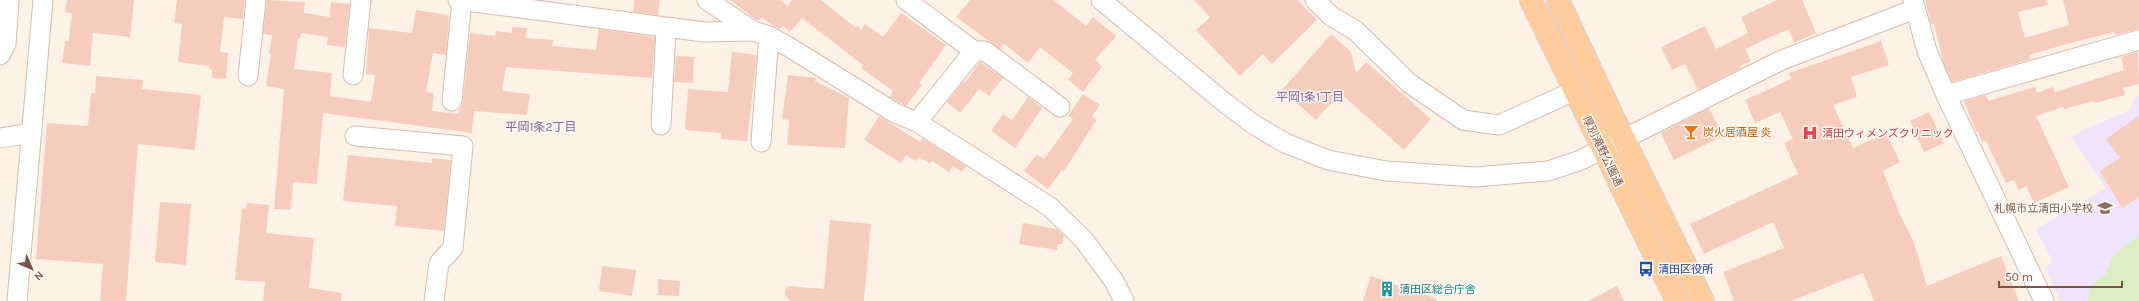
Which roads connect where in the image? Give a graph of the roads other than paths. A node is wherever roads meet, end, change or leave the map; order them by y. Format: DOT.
graph roads {
  1 [pos="9,0"];
  2 [pos="43,0"];
  3 [pos="256,0"];
  4 [pos="361,0"];
  5 [pos="458,0"];
  6 [pos="462,0"];
  7 [pos="707,0"];
  8 [pos="906,0"];
  9 [pos="1101,0"];
  10 [pos="1315,0"];
  11 [pos="1531,0"];
  12 [pos="1558,0"];
  13 [pos="1914,5"];
  14 [pos="4,24"];
  15 [pos="666,28"];
  16 [pos="761,34"];
  17 [pos="2139,40"];
  18 [pos="974,51"];
  19 [pos="0,55"];
  20 [pos="353,75"];
  21 [pos="248,76"];
  22 [pos="1574,91"];
  23 [pos="1946,95"];
  24 [pos="452,102"];
  25 [pos="1060,108"];
  26 [pos="917,122"];
  27 [pos="661,125"];
  28 [pos="32,133"];
  29 [pos="355,136"];
  30 [pos="0,138"];
  31 [pos="1624,139"];
  32 [pos="761,142"];
  33 [pos="1603,150"];
  34 [pos="17,301"];
  35 [pos="434,301"];
  36 [pos="1124,301"];
  37 [pos="1677,301"];
  38 [pos="1703,301"];
  39 [pos="2044,301"];
  1 -- 14 [label="street"];
  2 -- 28 [label="street"];
  3 -- 21 [label="street"];
  4 -- 20 [label="street"];
  5 -- 6 [label="street"];
  6 -- 15 [label="street"];
  6 -- 24 [label="street"];
  7 -- 16 [label="street"];
  8 -- 18 [label="street"];
  9 -- 33 [label="street"];
  10 -- 22 [label="street"];
  11 -- 22 [label="main road, 厚別滝野公園通"];
  12 -- 31 [label="main road"];
  13 -- 23 [label="street"];
  13 -- 31 [label="street"];
  14 -- 19 [label="street"];
  15 -- 16 [label="street"];
  15 -- 27 [label="street"];
  16 -- 26 [label="street"];
  16 -- 32 [label="street"];
  17 -- 23 [label="street"];
  18 -- 25 [label="street"];
  18 -- 26 [label="street"];
  22 -- 33 [label="main road, 厚別滝野公園通"];
  23 -- 39 [label="street"];
  26 -- 36 [label="street"];
  28 -- 30 [label="street"];
  28 -- 34 [label="street"];
  29 -- 35 [label="street"];
  31 -- 33 [label="street"];
  31 -- 38 [label="main road"];
  33 -- 37 [label="main road, 厚別滝野公園通"];
}
